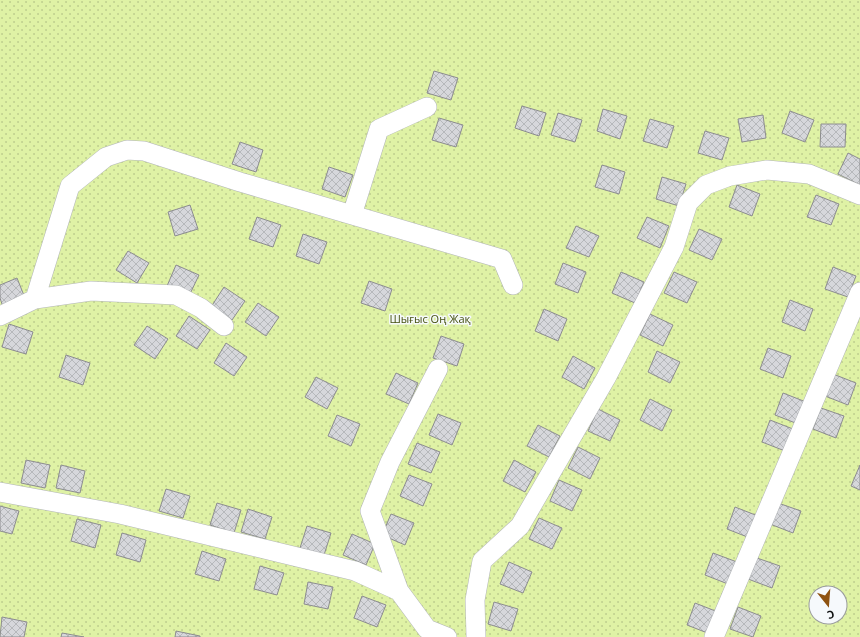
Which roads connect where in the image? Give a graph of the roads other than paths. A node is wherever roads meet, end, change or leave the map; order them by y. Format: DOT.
graph roads {
  1 [pos="427,107"];
  2 [pos="860,195"];
  3 [pos="352,215"];
  4 [pos="513,285"];
  5 [pos="860,292"];
  6 [pos="36,299"];
  7 [pos="0,316"];
  8 [pos="224,326"];
  9 [pos="438,369"];
  10 [pos="0,492"];
  11 [pos="399,590"];
  12 [pos="447,637"];
  13 [pos="476,637"];
  14 [pos="714,637"];
  1 -- 3 [label="lane"];
  2 -- 13 [label="lane"];
  3 -- 4 [label="lane"];
  3 -- 6 [label="lane"];
  5 -- 14 [label="lane"];
  6 -- 7 [label="lane"];
  6 -- 8 [label="lane"];
  9 -- 11 [label="lane"];
  10 -- 11 [label="lane"];
  11 -- 12 [label="lane"];
}
